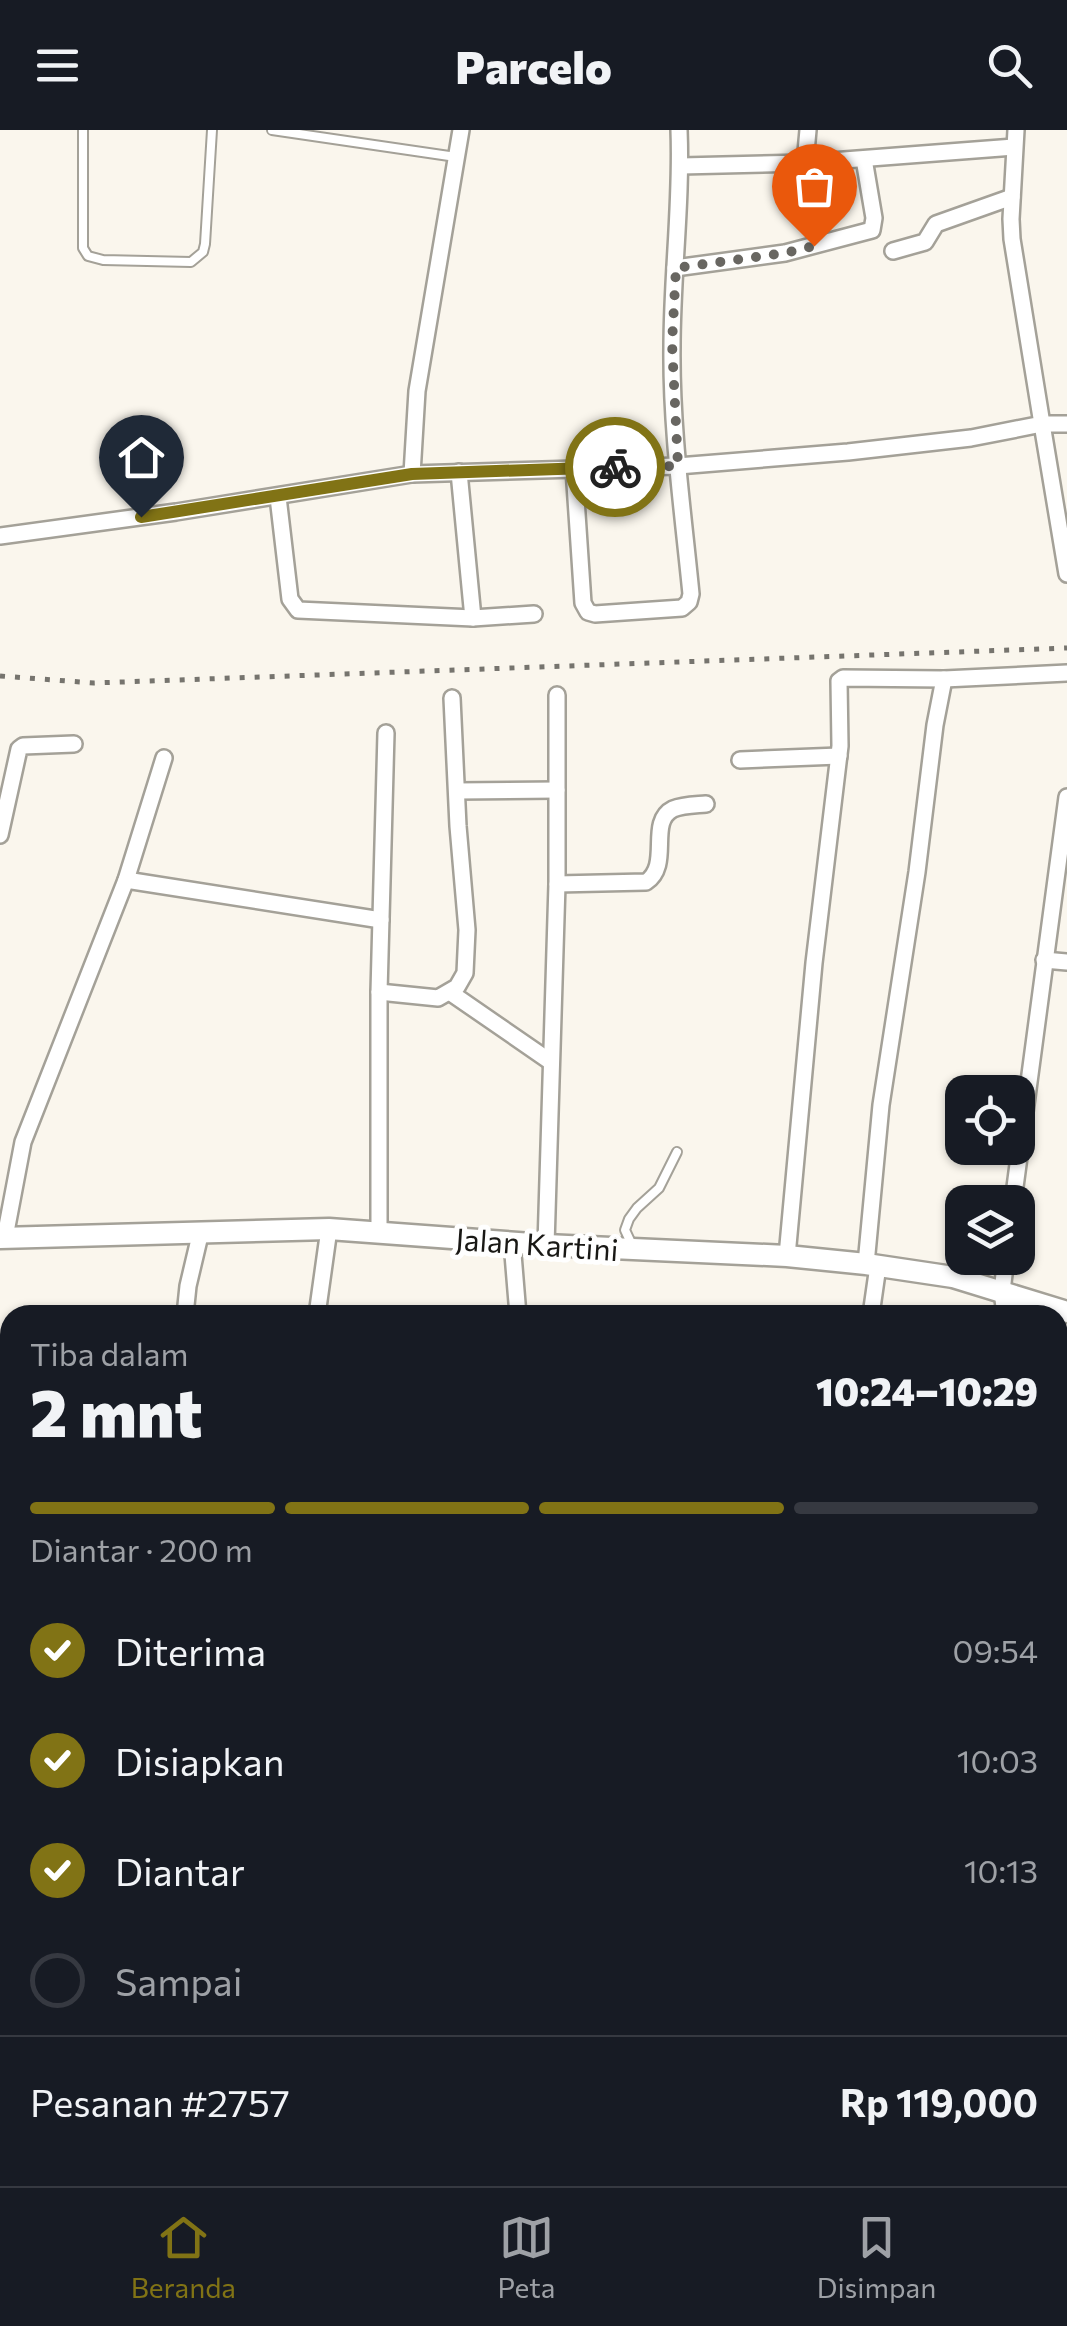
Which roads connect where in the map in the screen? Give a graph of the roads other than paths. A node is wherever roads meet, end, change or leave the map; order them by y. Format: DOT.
graph roads {
  1 [pos="82,130"];
  2 [pos="212,130"];
  3 [pos="272,130"];
  4 [pos="462,130"];
  5 [pos="679,130"];
  6 [pos="808,130"];
  7 [pos="1015,138"];
  8 [pos="456,158"];
  9 [pos="864,159"];
  10 [pos="805,162"];
  11 [pos="680,166"];
  12 [pos="1012,197"];
  13 [pos="893,251"];
  14 [pos="676,268"];
  15 [pos="1042,424"];
  16 [pos="1067,424"];
  17 [pos="678,466"];
  18 [pos="574,468"];
  19 [pos="458,472"];
  20 [pos="412,474"];
  21 [pos="278,497"];
  22 [pos="0,536"];
  23 [pos="1067,574"];
  24 [pos="534,614"];
  25 [pos="473,618"];
  26 [pos="1067,672"];
  27 [pos="944,679"];
  28 [pos="557,695"];
  29 [pos="452,698"];
  30 [pos="386,733"];
  31 [pos="74,744"];
  32 [pos="838,756"];
  33 [pos="164,758"];
  34 [pos="740,760"];
  35 [pos="557,790"];
  36 [pos="456,791"];
  37 [pos="1067,798"];
  38 [pos="706,804"];
  39 [pos="1066,820"];
  40 [pos="0,835"];
  41 [pos="126,880"];
  42 [pos="1061,882"];
  43 [pos="557,884"];
  44 [pos="381,920"];
  45 [pos="1044,960"];
  46 [pos="1067,962"];
  47 [pos="379,992"];
  48 [pos="451,992"];
  49 [pos="551,1062"];
  50 [pos="677,1152"];
  51 [pos="1015,1185"];
  52 [pos="330,1229"];
  53 [pos="201,1231"];
  54 [pos="379,1231"];
  55 [pos="3,1237"];
  56 [pos="512,1242"];
  57 [pos="546,1245"];
  58 [pos="634,1249"];
  59 [pos="788,1256"];
  60 [pos="872,1265"];
  61 [pos="1004,1275"];
  62 [pos="1002,1291"];
  63 [pos="187,1305"];
  64 [pos="319,1305"];
  65 [pos="517,1305"];
  66 [pos="871,1305"];
  67 [pos="1004,1305"];
  68 [pos="1045,1305"];
  1 -- 2 [label="lane"];
  3 -- 8 [label="lane"];
  4 -- 8 [label="street"];
  5 -- 11 [label="street"];
  6 -- 10 [label="street"];
  7 -- 9 [label="street"];
  7 -- 12 [label="street"];
  8 -- 20 [label="street"];
  9 -- 10 [label="street"];
  9 -- 14 [label="street"];
  10 -- 11 [label="street"];
  11 -- 14 [label="street"];
  12 -- 13 [label="street"];
  12 -- 15 [label="street"];
  14 -- 17 [label="street"];
  15 -- 16 [label="street"];
  15 -- 17 [label="street"];
  15 -- 23 [label="street"];
  17 -- 18 [label="street"];
  17 -- 18 [label="street"];
  18 -- 19 [label="street"];
  19 -- 20 [label="street"];
  19 -- 25 [label="street"];
  20 -- 21 [label="street"];
  21 -- 22 [label="street"];
  21 -- 25 [label="street"];
  24 -- 25 [label="street"];
  26 -- 27 [label="street"];
  27 -- 32 [label="street"];
  27 -- 60 [label="street"];
  28 -- 35 [label="street"];
  29 -- 36 [label="street"];
  30 -- 44 [label="street"];
  31 -- 40 [label="street"];
  32 -- 34 [label="street"];
  32 -- 59 [label="street"];
  33 -- 41 [label="street"];
  35 -- 36 [label="street"];
  35 -- 43 [label="street"];
  36 -- 48 [label="street"];
  37 -- 39 [label="street"];
  38 -- 43 [label="street"];
  39 -- 42 [label="street"];
  41 -- 44 [label="street"];
  41 -- 55 [label="street"];
  42 -- 45 [label="street"];
  43 -- 49 [label="street"];
  44 -- 47 [label="street"];
  45 -- 46 [label="street"];
  45 -- 51 [label="street"];
  47 -- 48 [label="street"];
  47 -- 54 [label="street"];
  48 -- 49 [label="street"];
  49 -- 57 [label="street"];
  50 -- 58 [label="lane"];
  52 -- 53 [label="street, Jalan Kartini"];
  52 -- 54 [label="street, Jalan Kartini"];
  52 -- 64 [label="street"];
  53 -- 55 [label="street, Jalan Kartini"];
  53 -- 63 [label="street"];
  54 -- 56 [label="street, Jalan Kartini"];
  56 -- 57 [label="street, Jalan Kartini"];
  56 -- 65 [label="street"];
  57 -- 58 [label="street, Jalan Kartini"];
  58 -- 59 [label="street, Jalan Kartini"];
  59 -- 60 [label="street, Jalan Kartini"];
  60 -- 62 [label="street, Jalan Kartini"];
  60 -- 66 [label="street"];
  61 -- 62 [label="street"];
  62 -- 67 [label="street"];
  62 -- 68 [label="street, Jalan Kartini"];
}
